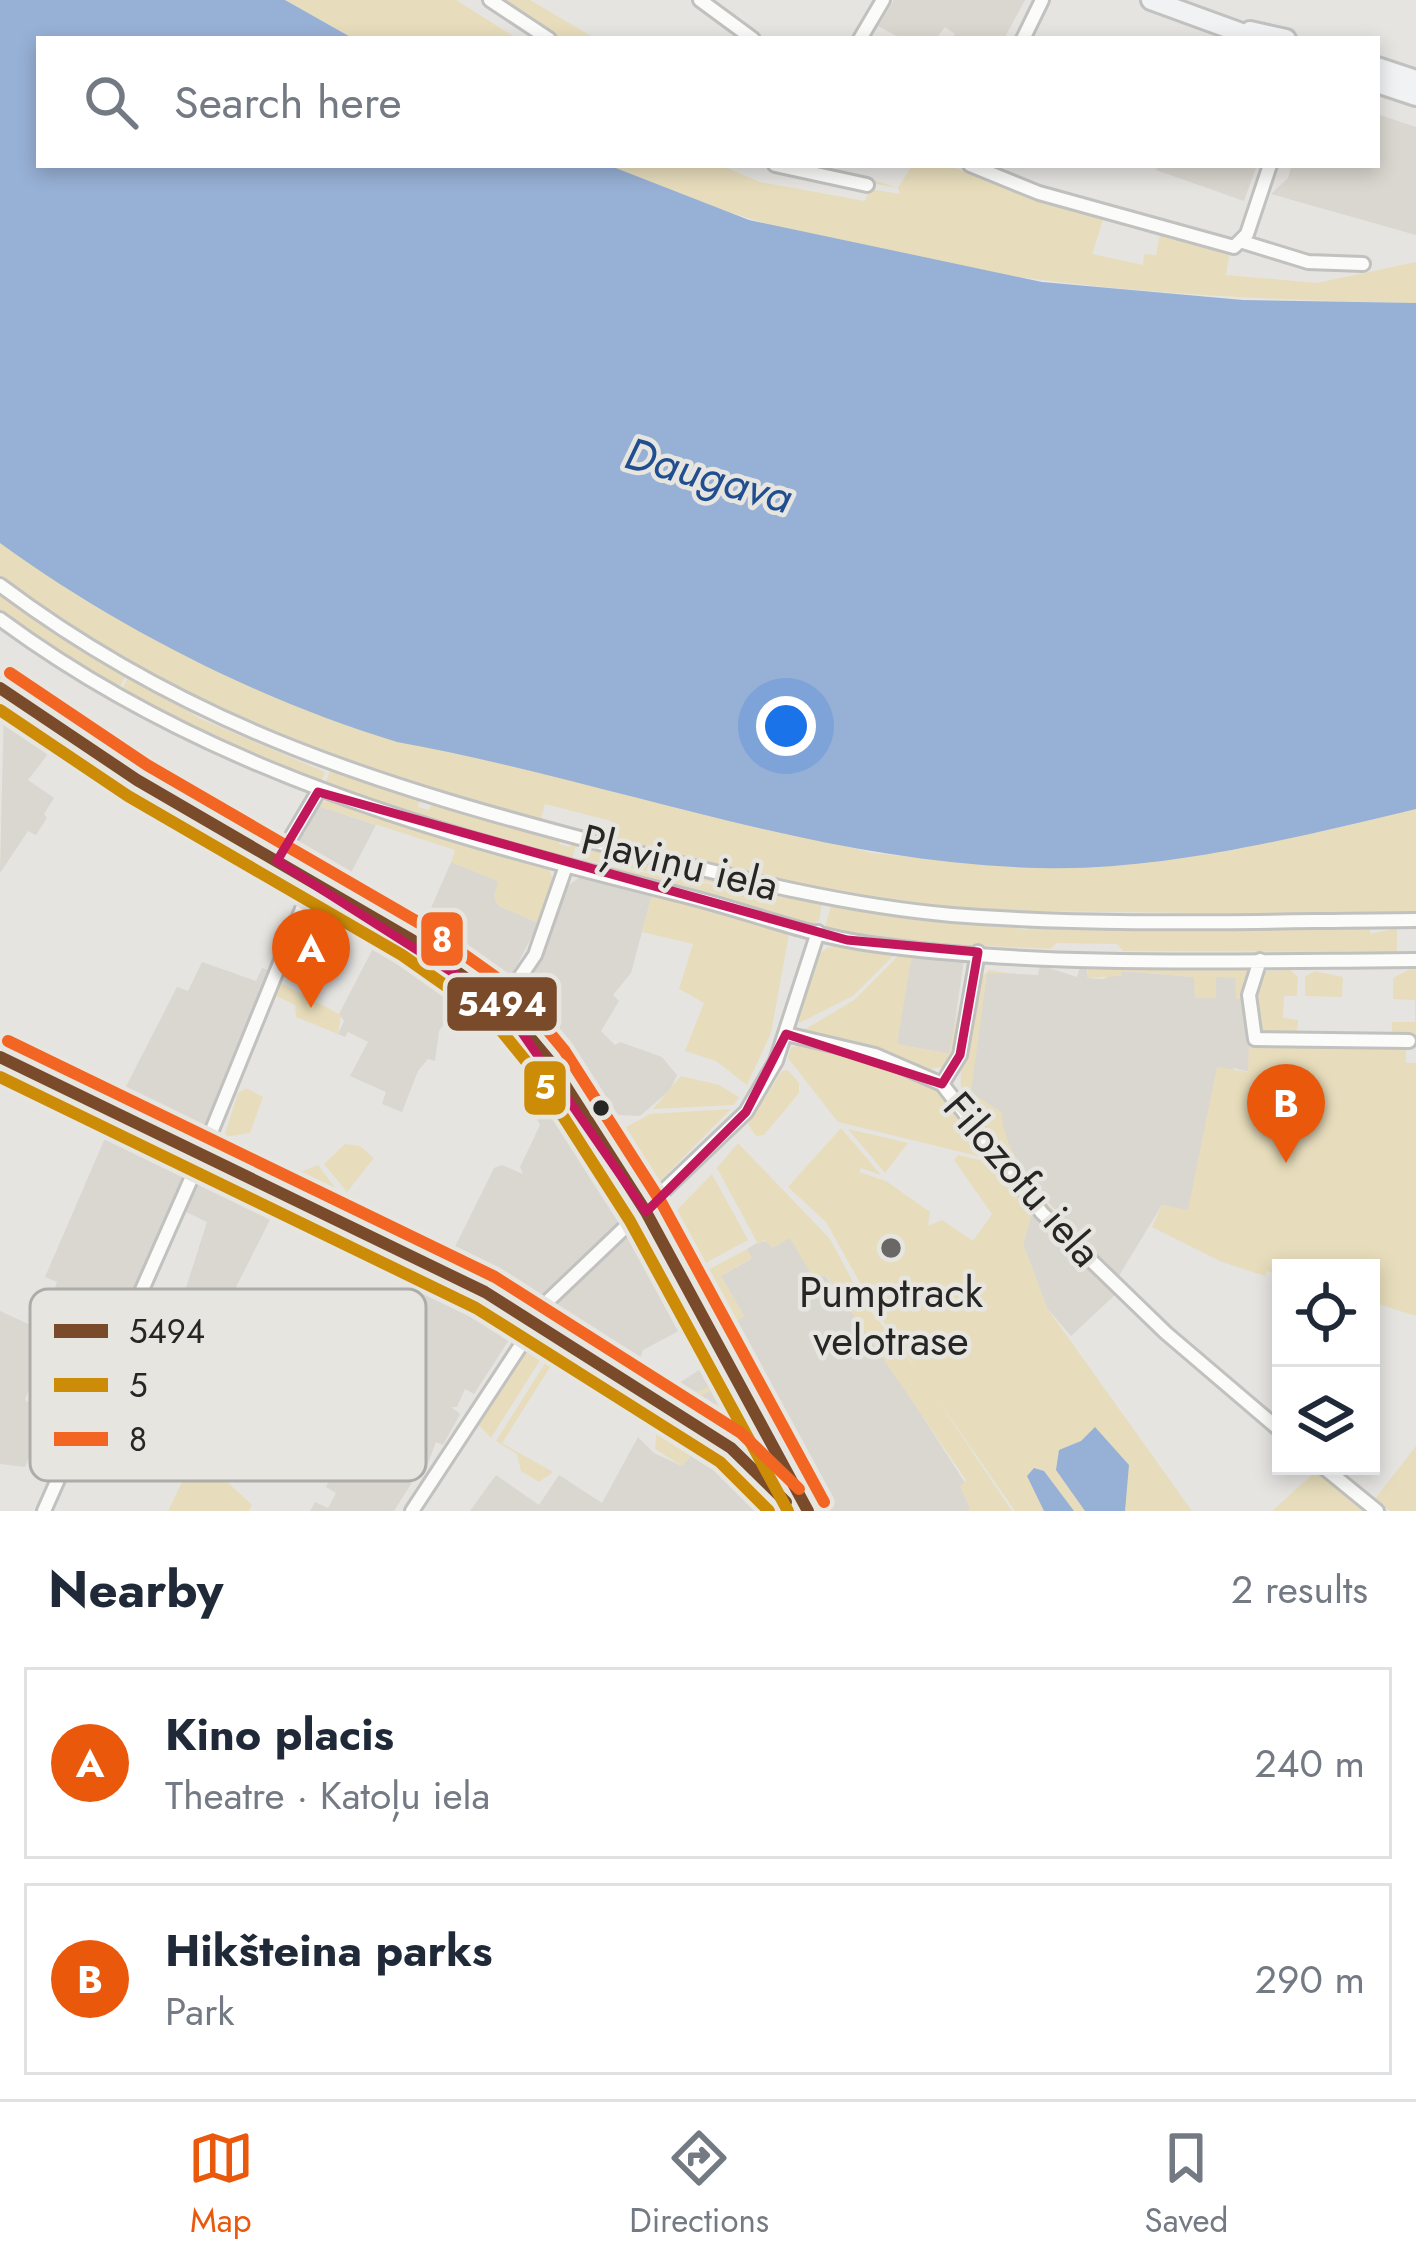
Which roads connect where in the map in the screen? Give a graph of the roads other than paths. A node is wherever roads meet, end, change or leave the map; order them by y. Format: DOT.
graph roads {
  1 [pos="490,0"];
  2 [pos="700,0"];
  3 [pos="883,0"];
  4 [pos="1042,0"];
  5 [pos="1151,0"];
  6 [pos="1222,24"];
  7 [pos="545,36"];
  8 [pos="749,36"];
  9 [pos="862,36"];
  10 [pos="1024,36"];
  11 [pos="1251,36"];
  12 [pos="1273,36"];
  13 [pos="1380,68"];
  14 [pos="1416,80"];
  15 [pos="1380,84"];
  16 [pos="1416,96"];
  17 [pos="792,168"];
  18 [pos="977,168"];
  19 [pos="1269,168"];
  20 [pos="867,184"];
  21 [pos="1243,242"];
  22 [pos="1363,264"];
  23 [pos="0,585"];
  24 [pos="0,619"];
  25 [pos="0,689"];
  26 [pos="318,792"];
  27 [pos="277,861"];
  28 [pos="566,866"];
  29 [pos="313,882"];
  30 [pos="1416,920"];
  31 [pos="818,932"];
  32 [pos="978,952"];
  33 [pos="1260,960"];
  34 [pos="1416,960"];
  35 [pos="502,1004"];
  36 [pos="786,1034"];
  37 [pos="1409,1041"];
  38 [pos="0,1057"];
  39 [pos="942,1084"];
  40 [pos="203,1152"];
  41 [pos="646,1213"];
  42 [pos="142,1289"];
  43 [pos="533,1320"];
  44 [pos="1272,1423"];
  45 [pos="1333,1475"];
  46 [pos="57,1481"];
  47 [pos="44,1511"];
  48 [pos="412,1511"];
  49 [pos="794,1511"];
  50 [pos="808,1511"];
  51 [pos="1377,1511"];
  1 -- 7 [label="street"];
  2 -- 8 [label="street"];
  3 -- 9 [label="street"];
  4 -- 10 [label="street"];
  5 -- 6 [label="main road"];
  6 -- 11 [label="main road"];
  6 -- 12 [label="main road"];
  13 -- 14 [label="main road"];
  15 -- 16 [label="main road"];
  17 -- 20 [label="street"];
  18 -- 21 [label="street"];
  19 -- 21 [label="street"];
  21 -- 22 [label="street"];
  23 -- 30 [label="street, Pļaviņu iela"];
  24 -- 26 [label="street, Pļaviņu iela"];
  25 -- 27 [label="main road"];
  26 -- 27 [label="street"];
  26 -- 28 [label="street, Pļaviņu iela"];
  27 -- 29 [label="main road"];
  28 -- 31 [label="street, Pļaviņu iela"];
  28 -- 35 [label="street"];
  29 -- 35 [label="main road"];
  29 -- 40 [label="street"];
  31 -- 32 [label="street, Pļaviņu iela"];
  31 -- 36 [label="street"];
  32 -- 33 [label="street, Pļaviņu iela"];
  32 -- 39 [label="street"];
  33 -- 34 [label="street, Pļaviņu iela"];
  33 -- 37 [label="street"];
  35 -- 41 [label="main road"];
  36 -- 39 [label="street, Filozofu iela"];
  36 -- 41 [label="street"];
  38 -- 40 [label="main road"];
  39 -- 44 [label="street, Filozofu iela"];
  40 -- 42 [label="street"];
  40 -- 43 [label="main road"];
  41 -- 43 [label="street"];
  41 -- 50 [label="main road"];
  43 -- 48 [label="street"];
  43 -- 49 [label="main road"];
  45 -- 51 [label="street"];
  46 -- 47 [label="street"];
}
